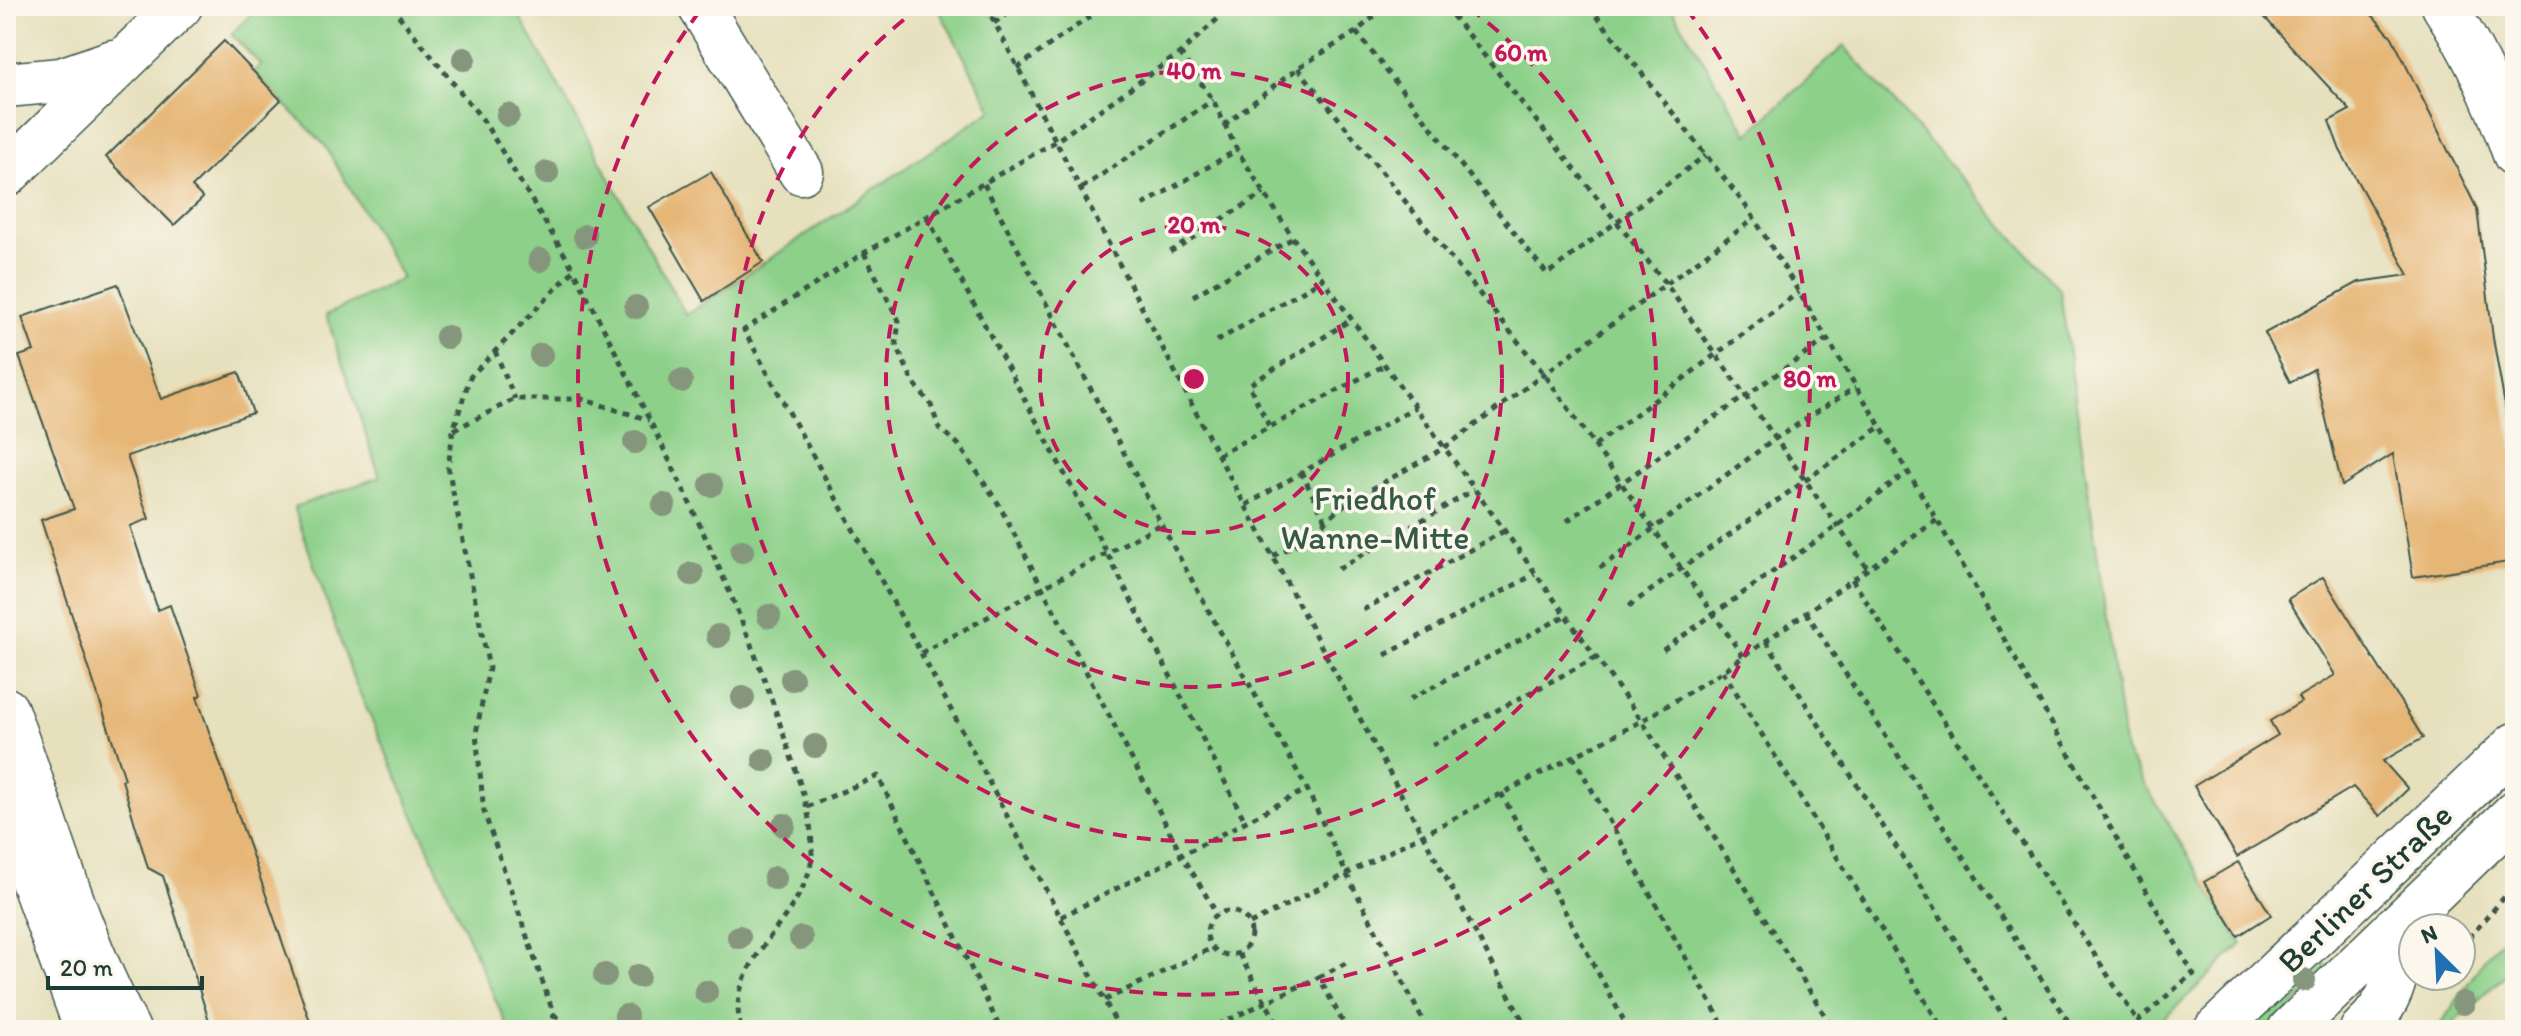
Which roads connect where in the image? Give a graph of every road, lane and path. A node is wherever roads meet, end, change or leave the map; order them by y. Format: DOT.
graph roads {
  1 [pos="180,6"];
  2 [pos="391,6"];
  3 [pos="700,6"];
  4 [pos="986,6"];
  5 [pos="1018,6"];
  6 [pos="1105,6"];
  7 [pos="1232,6"];
  8 [pos="1386,6"];
  9 [pos="1445,6"];
  10 [pos="1589,6"];
  11 [pos="2444,6"];
  12 [pos="994,23"];
  13 [pos="1356,32"];
  14 [pos="1180,53"];
  15 [pos="127,57"];
  16 [pos="1017,68"];
  17 [pos="1298,68"];
  18 [pos="6,85"];
  19 [pos="1213,100"];
  20 [pos="1224,125"];
  21 [pos="1056,141"];
  22 [pos="1237,150"];
  23 [pos="2515,154"];
  24 [pos="1706,155"];
  25 [pos="801,172"];
  26 [pos="6,175"];
  27 [pos="984,184"];
  28 [pos="1082,188"];
  29 [pos="1264,193"];
  30 [pos="1143,205"];
  31 [pos="927,217"];
  32 [pos="1754,219"];
  33 [pos="1617,222"];
  34 [pos="1293,238"];
  35 [pos="1170,252"];
  36 [pos="864,253"];
  37 [pos="574,270"];
  38 [pos="1323,279"];
  39 [pos="1666,284"];
  40 [pos="1799,292"];
  41 [pos="1193,296"];
  42 [pos="1352,319"];
  43 [pos="1827,339"];
  44 [pos="1217,341"];
  45 [pos="495,351"];
  46 [pos="1715,354"];
  47 [pos="1385,365"];
  48 [pos="1545,375"];
  49 [pos="1856,387"];
  50 [pos="1746,398"];
  51 [pos="515,399"];
  52 [pos="1415,407"];
  53 [pos="650,421"];
  54 [pos="1269,426"];
  55 [pos="1879,428"];
  56 [pos="453,431"];
  57 [pos="1775,439"];
  58 [pos="1595,445"];
  59 [pos="1444,448"];
  60 [pos="1218,455"];
  61 [pos="1301,472"];
  62 [pos="1906,473"];
  63 [pos="1804,479"];
  64 [pos="1621,484"];
  65 [pos="1474,490"];
  66 [pos="1246,505"];
  67 [pos="1937,520"];
  68 [pos="1326,521"];
  69 [pos="1567,521"];
  70 [pos="1161,524"];
  71 [pos="1836,527"];
  72 [pos="1654,530"];
  73 [pos="1504,531"];
  74 [pos="1107,553"];
  75 [pos="1273,556"];
  76 [pos="1600,568"];
  77 [pos="1338,569"];
  78 [pos="1868,569"];
  79 [pos="1681,570"];
  80 [pos="1535,574"];
  81 [pos="1852,579"];
  82 [pos="1043,588"];
  83 [pos="1629,606"];
  84 [pos="1363,610"];
  85 [pos="1806,612"];
  86 [pos="1712,615"];
  87 [pos="1565,616"];
  88 [pos="1766,641"];
  89 [pos="1663,650"];
  90 [pos="921,653"];
  91 [pos="1385,655"];
  92 [pos="1743,656"];
  93 [pos="1595,658"];
  94 [pos="1723,671"];
  95 [pos="1410,699"];
  96 [pos="6,710"];
  97 [pos="1642,721"];
  98 [pos="1432,745"];
  99 [pos="2515,745"];
  100 [pos="1573,756"];
  101 [pos="1307,789"];
  102 [pos="1501,793"];
  103 [pos="6,807"];
  104 [pos="807,807"];
  105 [pos="2515,813"];
  106 [pos="1245,821"];
  107 [pos="1424,833"];
  108 [pos="1182,855"];
  109 [pos="1346,873"];
  110 [pos="2515,886"];
  111 [pos="1217,914"];
  112 [pos="1061,917"];
  113 [pos="1250,924"];
  114 [pos="2395,928"];
  115 [pos="2477,929"];
  116 [pos="1212,948"];
  117 [pos="1239,954"];
  118 [pos="1350,961"];
  119 [pos="2193,973"];
  120 [pos="1319,977"];
  121 [pos="1105,1000"];
  122 [pos="1268,1004"];
  123 [pos="554,1015"];
  124 [pos="739,1022"];
  125 [pos="2138,1022"];
  126 [pos="2220,1026"];
  127 [pos="87,1030"];
  128 [pos="128,1030"];
  129 [pos="549,1030"];
  130 [pos="577,1030"];
  131 [pos="731,1030"];
  132 [pos="742,1030"];
  133 [pos="1001,1030"];
  134 [pos="1120,1030"];
  135 [pos="1207,1030"];
  136 [pos="1281,1030"];
  137 [pos="1347,1030"];
  138 [pos="1428,1030"];
  139 [pos="1528,1030"];
  140 [pos="1629,1030"];
  141 [pos="1726,1030"];
  142 [pos="1834,1030"];
  143 [pos="1943,1030"];
  144 [pos="2012,1030"];
  145 [pos="2074,1030"];
  146 [pos="2128,1030"];
  147 [pos="2290,1030"];
  148 [pos="2362,1030"];
  1 -- 15 [label="street"];
  2 -- 37 [label="path"];
  3 -- 25 [label="street"];
  4 -- 12 [label="path"];
  5 -- 12 [label="path"];
  6 -- 16 [label="path"];
  7 -- 14 [label="path"];
  8 -- 13 [label="path"];
  9 -- 33 [label="path"];
  10 -- 24 [label="path"];
  11 -- 23 [label="street"];
  12 -- 16 [label="path"];
  13 -- 17 [label="path"];
  13 -- 33 [label="path"];
  14 -- 19 [label="path"];
  14 -- 21 [label="path"];
  15 -- 18 [label="street"];
  15 -- 26 [label="street"];
  16 -- 21 [label="path"];
  17 -- 20 [label="path"];
  17 -- 48 [label="path"];
  19 -- 20 [label="path"];
  19 -- 28 [label="path"];
  20 -- 22 [label="path"];
  21 -- 27 [label="path"];
  21 -- 28 [label="path"];
  22 -- 29 [label="path"];
  22 -- 30 [label="path"];
  24 -- 32 [label="path"];
  24 -- 33 [label="path"];
  27 -- 31 [label="path"];
  27 -- 70 [label="path"];
  28 -- 60 [label="path"];
  29 -- 34 [label="path"];
  29 -- 35 [label="path"];
  31 -- 36 [label="path"];
  31 -- 74 [label="path"];
  32 -- 39 [label="path"];
  32 -- 40 [label="path"];
  33 -- 39 [label="path"];
  34 -- 38 [label="path"];
  34 -- 41 [label="path"];
  36 -- 82 [label="path"];
  36 -- 90 [label="path"];
  37 -- 45 [label="path"];
  37 -- 53 [label="path"];
  38 -- 42 [label="path"];
  38 -- 44 [label="path"];
  39 -- 46 [label="path"];
  39 -- 48 [label="path"];
  40 -- 43 [label="path"];
  40 -- 46 [label="path"];
  42 -- 47 [label="path"];
  42 -- 54 [label="path"];
  43 -- 49 [label="path"];
  43 -- 50 [label="path"];
  45 -- 51 [label="path"];
  45 -- 56 [label="path"];
  46 -- 50 [label="path"];
  46 -- 58 [label="path"];
  47 -- 52 [label="path"];
  47 -- 54 [label="path"];
  48 -- 58 [label="path"];
  48 -- 59 [label="path"];
  49 -- 55 [label="path"];
  49 -- 57 [label="path"];
  50 -- 57 [label="path"];
  50 -- 64 [label="path"];
  51 -- 53 [label="path"];
  51 -- 56 [label="path"];
  52 -- 59 [label="path"];
  52 -- 61 [label="path"];
  53 -- 104 [label="path"];
  54 -- 60 [label="path"];
  55 -- 62 [label="path"];
  55 -- 63 [label="path"];
  56 -- 123 [label="path"];
  57 -- 63 [label="path"];
  57 -- 72 [label="path"];
  58 -- 64 [label="path"];
  59 -- 65 [label="path"];
  59 -- 68 [label="path"];
  60 -- 66 [label="path"];
  61 -- 66 [label="path"];
  61 -- 68 [label="path"];
  62 -- 67 [label="path"];
  62 -- 71 [label="path"];
  63 -- 71 [label="path"];
  63 -- 79 [label="path"];
  64 -- 69 [label="path"];
  64 -- 72 [label="path"];
  65 -- 73 [label="path"];
  65 -- 77 [label="path"];
  66 -- 75 [label="path"];
  67 -- 78 [label="path"];
  67 -- 119 [label="path"];
  68 -- 75 [label="path"];
  70 -- 74 [label="path"];
  70 -- 101 [label="path"];
  71 -- 78 [label="path"];
  71 -- 86 [label="path"];
  72 -- 76 [label="path"];
  72 -- 79 [label="path"];
  73 -- 80 [label="path"];
  73 -- 84 [label="path"];
  74 -- 82 [label="path"];
  74 -- 106 [label="path"];
  75 -- 107 [label="path"];
  78 -- 81 [label="path"];
  79 -- 83 [label="path"];
  79 -- 86 [label="path"];
  80 -- 87 [label="path"];
  80 -- 91 [label="path"];
  81 -- 85 [label="path"];
  81 -- 125 [label="path"];
  82 -- 90 [label="path"];
  82 -- 108 [label="path"];
  85 -- 88 [label="path"];
  85 -- 145 [label="path"];
  86 -- 89 [label="path"];
  86 -- 92 [label="path"];
  87 -- 93 [label="path"];
  87 -- 95 [label="path"];
  88 -- 92 [label="path"];
  88 -- 144 [label="path"];
  90 -- 112 [label="path"];
  92 -- 94 [label="path"];
  93 -- 97 [label="path"];
  93 -- 98 [label="path"];
  94 -- 97 [label="path"];
  94 -- 143 [label="path"];
  96 -- 128 [label="street"];
  97 -- 100 [label="path"];
  97 -- 142 [label="path"];
  99 -- 126 [label="street, Berliner Straße"];
  100 -- 102 [label="path"];
  100 -- 141 [label="path"];
  101 -- 106 [label="path"];
  101 -- 109 [label="path"];
  102 -- 107 [label="path"];
  102 -- 140 [label="path"];
  103 -- 127 [label="street"];
  104 -- 124 [label="path"];
  104 -- 133 [label="path"];
  105 -- 114 [label="street, Berliner Straße"];
  106 -- 108 [label="path"];
  107 -- 109 [label="path"];
  107 -- 139 [label="path"];
  108 -- 111 [label="path"];
  108 -- 112 [label="path"];
  109 -- 113 [label="path"];
  109 -- 138 [label="path"];
  110 -- 115 [label="path"];
  111 -- 113 [label="path"];
  111 -- 116 [label="path"];
  112 -- 121 [label="path"];
  113 -- 117 [label="path"];
  114 -- 147 [label="street, Berliner Straße"];
  114 -- 148 [label="street"];
  116 -- 117 [label="path"];
  116 -- 121 [label="path"];
  117 -- 122 [label="path"];
  118 -- 120 [label="path"];
  119 -- 125 [label="path"];
  119 -- 126 [label="path"];
  120 -- 122 [label="path"];
  120 -- 137 [label="path"];
  121 -- 134 [label="path"];
  122 -- 135 [label="path"];
  122 -- 136 [label="path"];
  123 -- 129 [label="path"];
  123 -- 130 [label="path"];
  124 -- 131 [label="path"];
  124 -- 132 [label="path"];
  125 -- 146 [label="path"];
}
